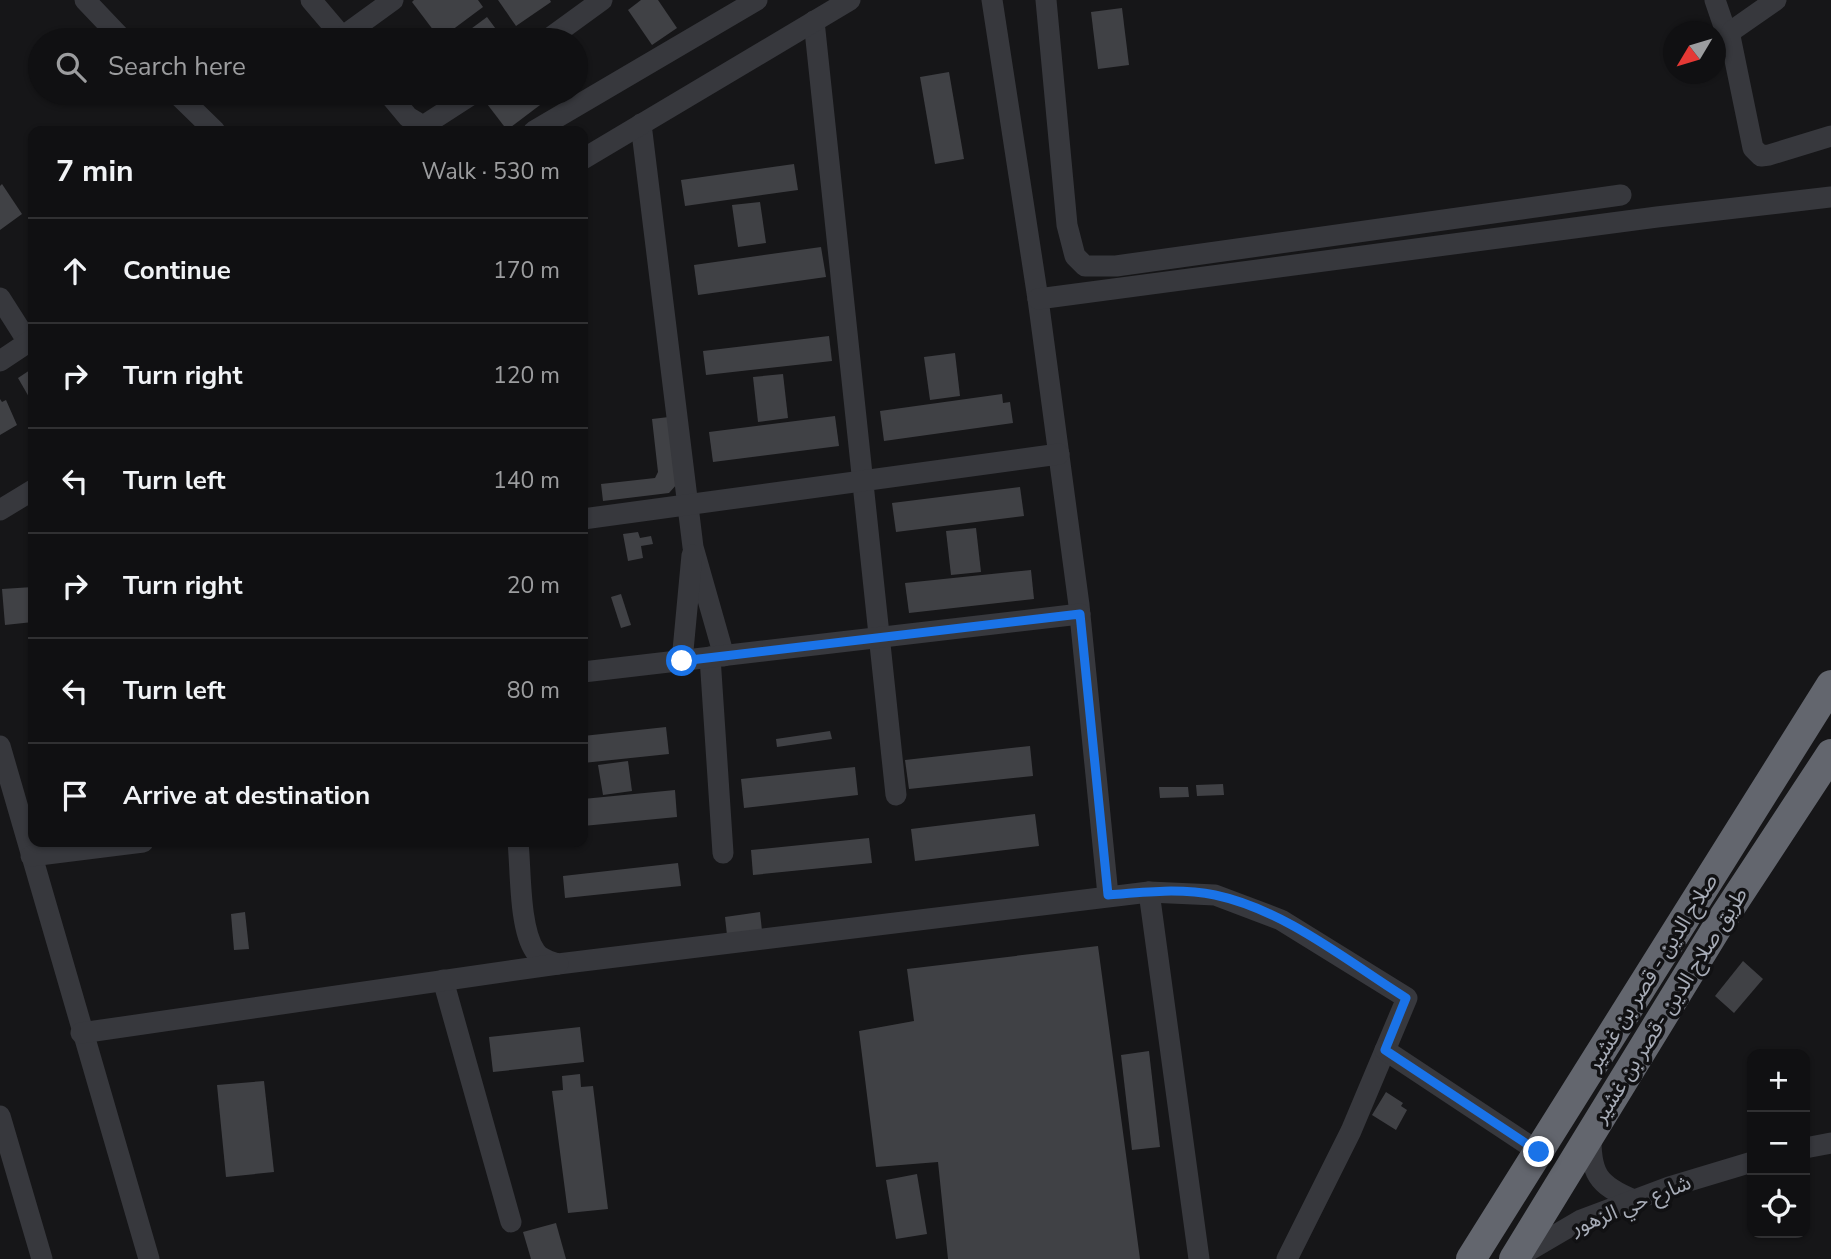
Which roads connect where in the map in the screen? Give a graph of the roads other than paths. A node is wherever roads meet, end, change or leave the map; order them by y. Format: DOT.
graph roads {
  1 [pos="85,0"];
  2 [pos="311,0"];
  3 [pos="393,0"];
  4 [pos="602,0"];
  5 [pos="757,0"];
  6 [pos="849,0"];
  7 [pos="992,0"];
  8 [pos="1046,0"];
  9 [pos="1715,0"];
  10 [pos="1776,0"];
  11 [pos="814,21"];
  12 [pos="112,28"];
  13 [pos="335,28"];
  14 [pos="356,28"];
  15 [pos="564,28"];
  16 [pos="1730,44"];
  17 [pos="588,99"];
  18 [pos="188,105"];
  19 [pos="398,105"];
  20 [pos="455,105"];
  21 [pos="578,105"];
  22 [pos="414,124"];
  23 [pos="641,124"];
  24 [pos="210,126"];
  25 [pos="423,126"];
  26 [pos="543,126"];
  27 [pos="1831,136"];
  28 [pos="588,156"];
  29 [pos="1621,195"];
  30 [pos="1831,197"];
  31 [pos="0,298"];
  32 [pos="1038,299"];
  33 [pos="28,337"];
  34 [pos="28,343"];
  35 [pos="0,361"];
  36 [pos="1059,454"];
  37 [pos="862,481"];
  38 [pos="28,493"];
  39 [pos="688,505"];
  40 [pos="0,510"];
  41 [pos="588,518"];
  42 [pos="693,547"];
  43 [pos="1080,614"];
  44 [pos="878,638"];
  45 [pos="717,657"];
  46 [pos="682,661"];
  47 [pos="588,672"];
  48 [pos="1831,685"];
  49 [pos="0,746"];
  50 [pos="1831,754"];
  51 [pos="896,795"];
  52 [pos="28,845"];
  53 [pos="28,847"];
  54 [pos="103,847"];
  55 [pos="518,847"];
  56 [pos="723,853"];
  57 [pos="31,856"];
  58 [pos="1149,892"];
  59 [pos="1108,895"];
  60 [pos="558,964"];
  61 [pos="443,980"];
  62 [pos="82,1033"];
  63 [pos="1385,1050"];
  64 [pos="0,1116"];
  65 [pos="1591,1129"];
  66 [pos="1831,1143"];
  67 [pos="1810,1147"];
  68 [pos="1539,1152"];
  69 [pos="1747,1164"];
  70 [pos="7,1176"];
  71 [pos="1634,1200"];
  72 [pos="511,1222"];
  73 [pos="42,1259"];
  74 [pos="149,1259"];
  75 [pos="1199,1259"];
  76 [pos="1287,1259"];
  77 [pos="1471,1259"];
  78 [pos="1514,1259"];
  1 -- 12 [label="street"];
  2 -- 13 [label="street"];
  3 -- 14 [label="street"];
  4 -- 15 [label="street"];
  5 -- 17 [label="street"];
  6 -- 11 [label="street"];
  7 -- 32 [label="street"];
  8 -- 29 [label="street"];
  9 -- 16 [label="street"];
  10 -- 16 [label="street"];
  11 -- 23 [label="street"];
  11 -- 37 [label="street"];
  16 -- 27 [label="street"];
  18 -- 24 [label="street"];
  19 -- 22 [label="street"];
  20 -- 25 [label="street"];
  21 -- 26 [label="street"];
  23 -- 28 [label="street"];
  23 -- 39 [label="street"];
  30 -- 32 [label="street"];
  31 -- 33 [label="street"];
  32 -- 36 [label="street"];
  34 -- 35 [label="street"];
  36 -- 37 [label="street"];
  36 -- 43 [label="street"];
  37 -- 39 [label="street"];
  37 -- 44 [label="street"];
  38 -- 40 [label="street"];
  39 -- 41 [label="street"];
  39 -- 42 [label="street"];
  42 -- 45 [label="street"];
  42 -- 46 [label="street"];
  43 -- 44 [label="street"];
  43 -- 59 [label="street"];
  44 -- 45 [label="street"];
  44 -- 51 [label="street"];
  45 -- 46 [label="street"];
  45 -- 56 [label="street"];
  46 -- 47 [label="street"];
  48 -- 68 [label="highway, صلاح الدين - قصر بن غشير"];
  49 -- 52 [label="street"];
  50 -- 65 [label="highway, طريق صلاح الدين -قصر بن غشير"];
  53 -- 57 [label="street"];
  54 -- 57 [label="street"];
  55 -- 60 [label="street"];
  57 -- 62 [label="street"];
  58 -- 59 [label="street"];
  58 -- 63 [label="street"];
  58 -- 75 [label="street"];
  59 -- 60 [label="street"];
  60 -- 61 [label="street"];
  61 -- 62 [label="street"];
  61 -- 72 [label="street"];
  62 -- 74 [label="street"];
  63 -- 68 [label="street"];
  63 -- 76 [label="street"];
  64 -- 70 [label="street"];
  65 -- 71 [label="street"];
  65 -- 78 [label="highway, طريق صلاح الدين -قصر بن غشير"];
  66 -- 67 [label="street"];
  68 -- 77 [label="highway, صلاح الدين - قصر بن غشير"];
  69 -- 71 [label="street, شارع حي الزهور"];
  70 -- 73 [label="street"];
  71 -- 78 [label="street, شارع حي الزهور"];
}
